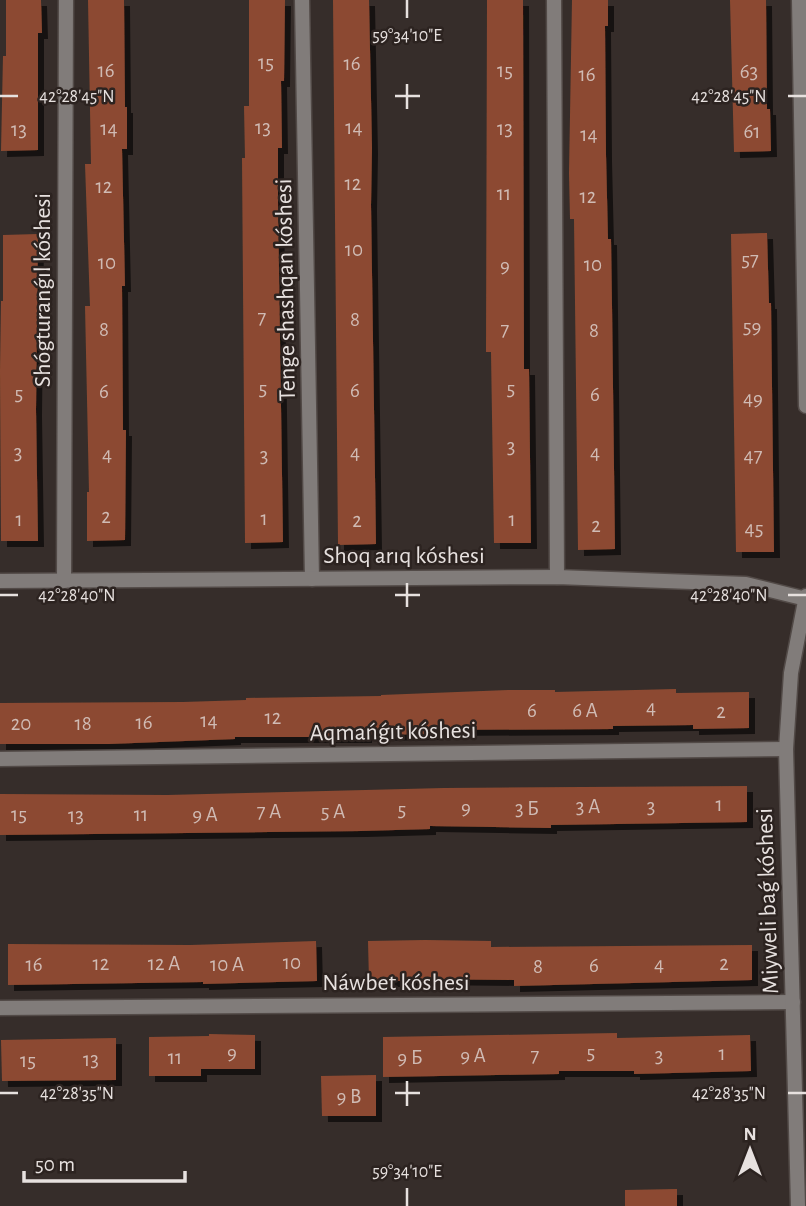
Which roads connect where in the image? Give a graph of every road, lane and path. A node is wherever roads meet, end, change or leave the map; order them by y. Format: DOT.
graph roads {
  1 [pos="66,0"];
  2 [pos="302,0"];
  3 [pos="554,0"];
  4 [pos="799,0"];
  5 [pos="806,406"];
  6 [pos="556,577"];
  7 [pos="312,579"];
  8 [pos="0,581"];
  9 [pos="64,581"];
  10 [pos="806,598"];
  11 [pos="786,749"];
  12 [pos="0,759"];
  13 [pos="793,1002"];
  14 [pos="0,1008"];
  15 [pos="798,1206"];
  1 -- 9 [label="street, Shógturanǵıl kóshesi"];
  2 -- 7 [label="street, Tenge shashqan kóshesi"];
  3 -- 6 [label="street"];
  4 -- 5 [label="street"];
  6 -- 7 [label="street, Shoq arıq kóshesi"];
  6 -- 10 [label="street, Shoq arıq kóshesi"];
  7 -- 9 [label="street, Shoq arıq kóshesi"];
  8 -- 9 [label="street, Shoq arıq kóshesi"];
  10 -- 11 [label="street, Miyweli baǵ kóshesi"];
  11 -- 12 [label="street, Aqmańǵıt kóshesi"];
  11 -- 13 [label="street, Miyweli baǵ kóshesi"];
  13 -- 14 [label="street, Náwbet kóshesi"];
  13 -- 15 [label="street, Miyweli baǵ kóshesi"];
}
